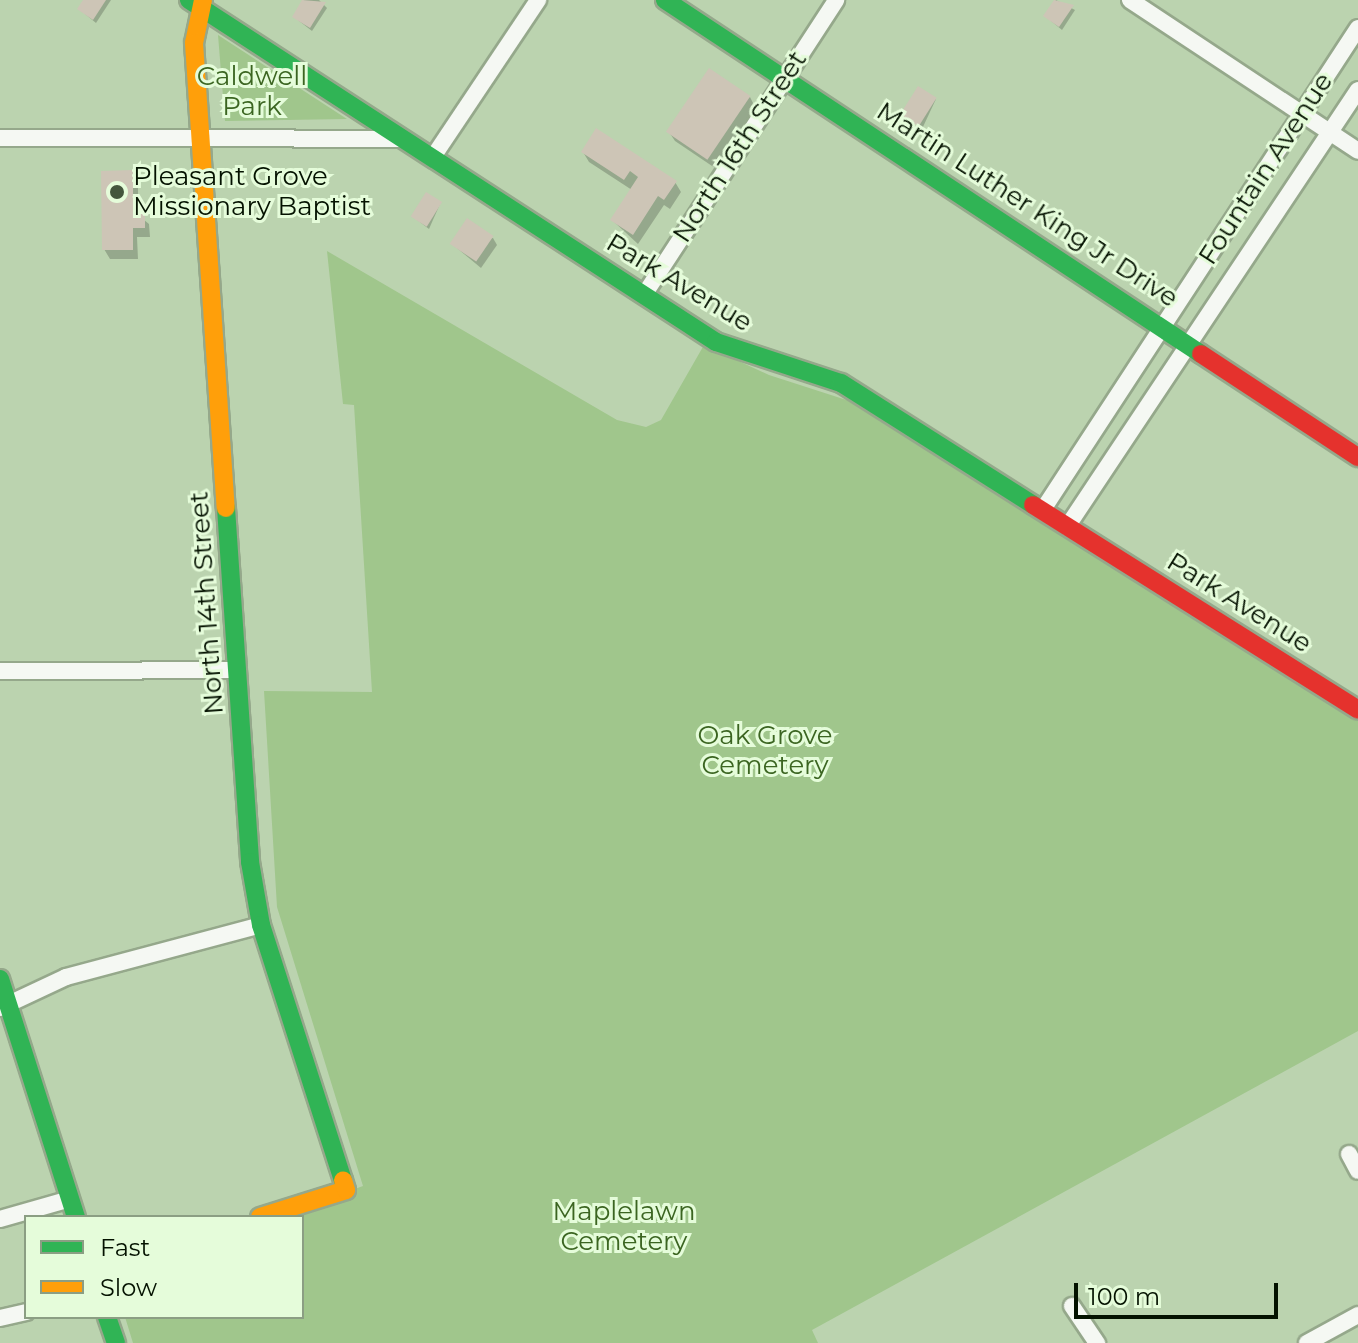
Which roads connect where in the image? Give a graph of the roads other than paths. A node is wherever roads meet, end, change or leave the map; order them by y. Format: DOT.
graph roads {
  1 [pos="538,0"];
  2 [pos="665,0"];
  3 [pos="836,0"];
  4 [pos="1130,0"];
  5 [pos="197,2"];
  6 [pos="1358,28"];
  7 [pos="786,78"];
  8 [pos="1358,90"];
  9 [pos="1302,116"];
  10 [pos="1330,133"];
  11 [pos="0,138"];
  12 [pos="200,138"];
  13 [pos="404,139"];
  14 [pos="1358,151"];
  15 [pos="433,157"];
  16 [pos="644,295"];
  17 [pos="1163,326"];
  18 [pos="1188,342"];
  19 [pos="1358,457"];
  20 [pos="1042,511"];
  21 [pos="1067,527"];
  22 [pos="237,670"];
  23 [pos="0,671"];
  24 [pos="1358,710"];
  25 [pos="261,925"];
  26 [pos="0,979"];
  27 [pos="4,1006"];
  28 [pos="1349,1154"];
  29 [pos="1358,1171"];
  30 [pos="73,1208"];
  31 [pos="24,1215"];
  32 [pos="27,1215"];
  33 [pos="266,1215"];
  34 [pos="0,1219"];
  35 [pos="1072,1306"];
  36 [pos="24,1312"];
  37 [pos="1358,1315"];
  38 [pos="0,1318"];
  39 [pos="108,1319"];
  40 [pos="116,1343"];
  41 [pos="1097,1343"];
  42 [pos="1307,1343"];
  1 -- 15 [label="street"];
  2 -- 7 [label="main road, Martin Luther King Jr Drive"];
  3 -- 7 [label="street, North 16th Street"];
  4 -- 9 [label="street"];
  5 -- 12 [label="main road, North 14th Street"];
  5 -- 13 [label="main road, Park Avenue"];
  6 -- 9 [label="street, Fountain Avenue"];
  7 -- 16 [label="street, North 16th Street"];
  7 -- 17 [label="main road, Martin Luther King Jr Drive"];
  8 -- 10 [label="street, Fountain Avenue"];
  9 -- 10 [label="street"];
  9 -- 17 [label="street, Fountain Avenue"];
  10 -- 14 [label="street"];
  10 -- 18 [label="street, Fountain Avenue"];
  11 -- 12 [label="street"];
  12 -- 13 [label="street"];
  12 -- 22 [label="main road, North 14th Street"];
  13 -- 15 [label="main road, Park Avenue"];
  15 -- 16 [label="main road, Park Avenue"];
  16 -- 20 [label="main road, Park Avenue"];
  17 -- 18 [label="main road, Martin Luther King Jr Drive"];
  17 -- 20 [label="street, Fountain Avenue"];
  18 -- 19 [label="main road, Martin Luther King Jr Drive"];
  18 -- 21 [label="street, Fountain Avenue"];
  20 -- 21 [label="main road, Park Avenue"];
  21 -- 24 [label="main road, Park Avenue"];
  22 -- 23 [label="street"];
  22 -- 25 [label="main road, North 14th Street"];
  25 -- 27 [label="street"];
  25 -- 33 [label="main road, North 14th Street"];
  26 -- 27 [label="main road"];
  27 -- 30 [label="main road"];
  28 -- 29 [label="street"];
  30 -- 32 [label="street"];
  31 -- 34 [label="street"];
  35 -- 41 [label="street"];
  36 -- 38 [label="street"];
  37 -- 42 [label="street"];
  39 -- 40 [label="main road"];
}
